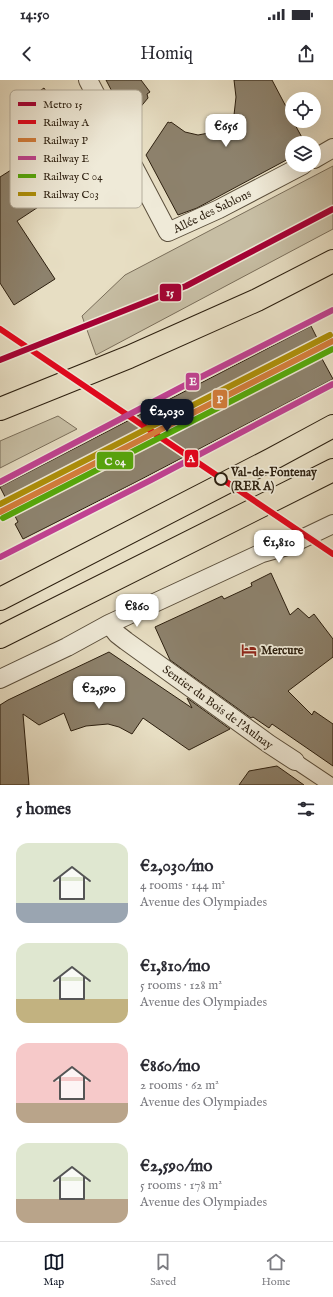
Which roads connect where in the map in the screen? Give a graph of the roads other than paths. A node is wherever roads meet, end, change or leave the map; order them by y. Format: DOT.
graph roads {
  1 [pos="88,80"];
  2 [pos="93,90"];
  3 [pos="333,148"];
  4 [pos="321,154"];
  5 [pos="289,172"];
  6 [pos="142,183"];
  7 [pos="333,261"];
  8 [pos="0,409"];
  9 [pos="333,426"];
  10 [pos="333,470"];
  11 [pos="333,524"];
  12 [pos="0,599"];
  13 [pos="109,624"];
  14 [pos="0,637"];
  15 [pos="0,678"];
  16 [pos="295,761"];
  17 [pos="331,785"];
  1 -- 2 [label="street, Allée des Sablons"];
  3 -- 4 [label="street"];
  5 -- 6 [label="street, Allée des Sablons"];
  7 -- 8 [label="highway"];
  9 -- 12 [label="highway"];
  10 -- 14 [label="highway"];
  11 -- 13 [label="street"];
  13 -- 15 [label="street"];
  13 -- 16 [label="street, Sentier du Bois de l'Aulnay"];
  16 -- 17 [label="street, Sentier du Bois de l'Aulnay"];
}
